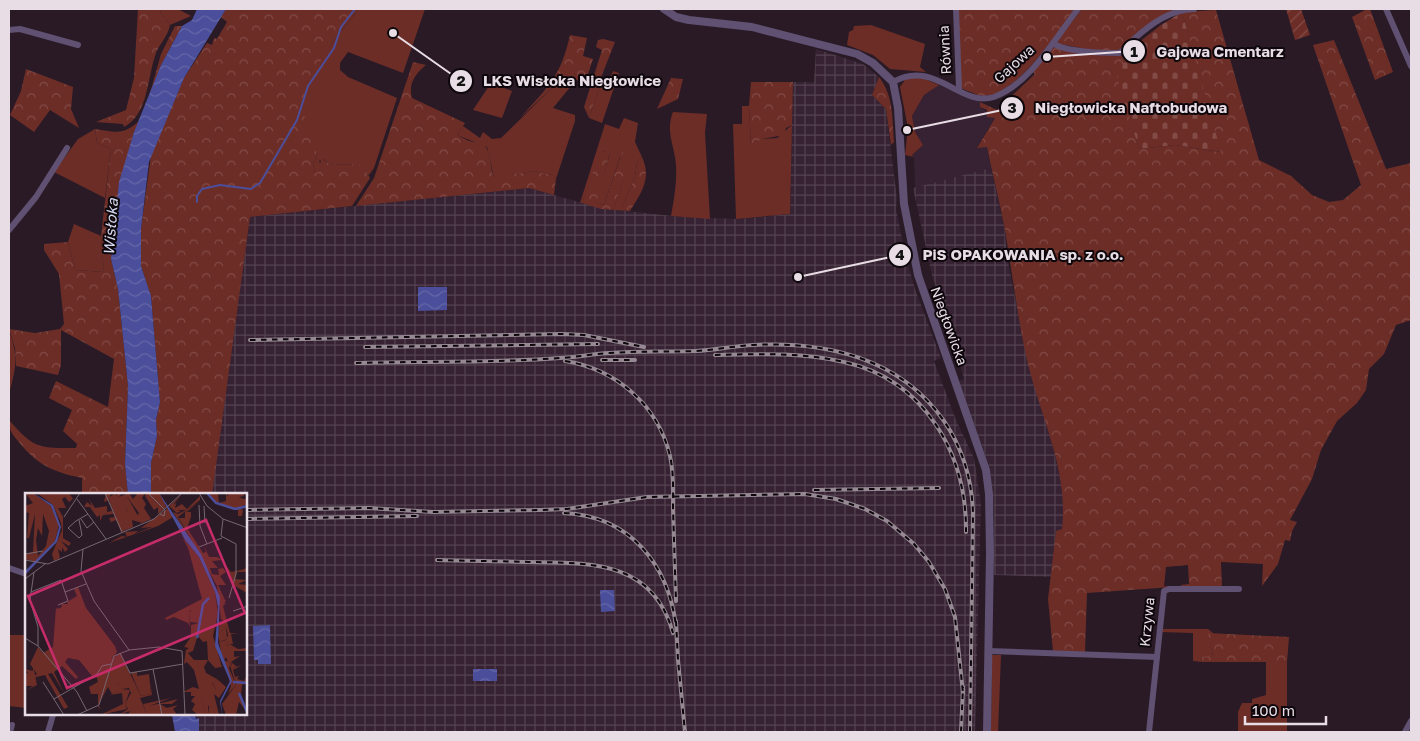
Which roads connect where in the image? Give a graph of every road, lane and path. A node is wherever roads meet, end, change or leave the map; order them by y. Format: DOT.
graph roads {
  1 [pos="664,9"];
  2 [pos="956,9"];
  3 [pos="1078,9"];
  4 [pos="1194,9"];
  5 [pos="1386,9"];
  6 [pos="9,30"];
  7 [pos="1052,43"];
  8 [pos="78,45"];
  9 [pos="1411,66"];
  10 [pos="893,82"];
  11 [pos="959,90"];
  12 [pos="67,148"];
  13 [pos="9,230"];
  14 [pos="9,568"];
  15 [pos="25,574"];
  16 [pos="1239,589"];
  17 [pos="989,652"];
  18 [pos="1156,657"];
  19 [pos="53,716"];
  20 [pos="1411,721"];
  21 [pos="12,725"];
  22 [pos="10,732"];
  23 [pos="48,732"];
  24 [pos="987,732"];
  25 [pos="1149,732"];
  26 [pos="1405,732"];
  1 -- 10 [label="street"];
  2 -- 11 [label="street, Równia"];
  3 -- 7 [label="street, Gajowa"];
  4 -- 7 [label="street"];
  5 -- 9 [label="street"];
  6 -- 8 [label="street"];
  7 -- 11 [label="street, Gajowa"];
  10 -- 11 [label="street, Gajowa"];
  10 -- 17 [label="street, Niegłowicka"];
  12 -- 13 [label="street"];
  14 -- 15 [label="street"];
  16 -- 18 [label="street, Krzywa"];
  17 -- 18 [label="street"];
  17 -- 24 [label="street, Niegłowicka"];
  18 -- 25 [label="street, Krzywa"];
  19 -- 23 [label="street"];
  20 -- 26 [label="street"];
  21 -- 22 [label="street"];
}
